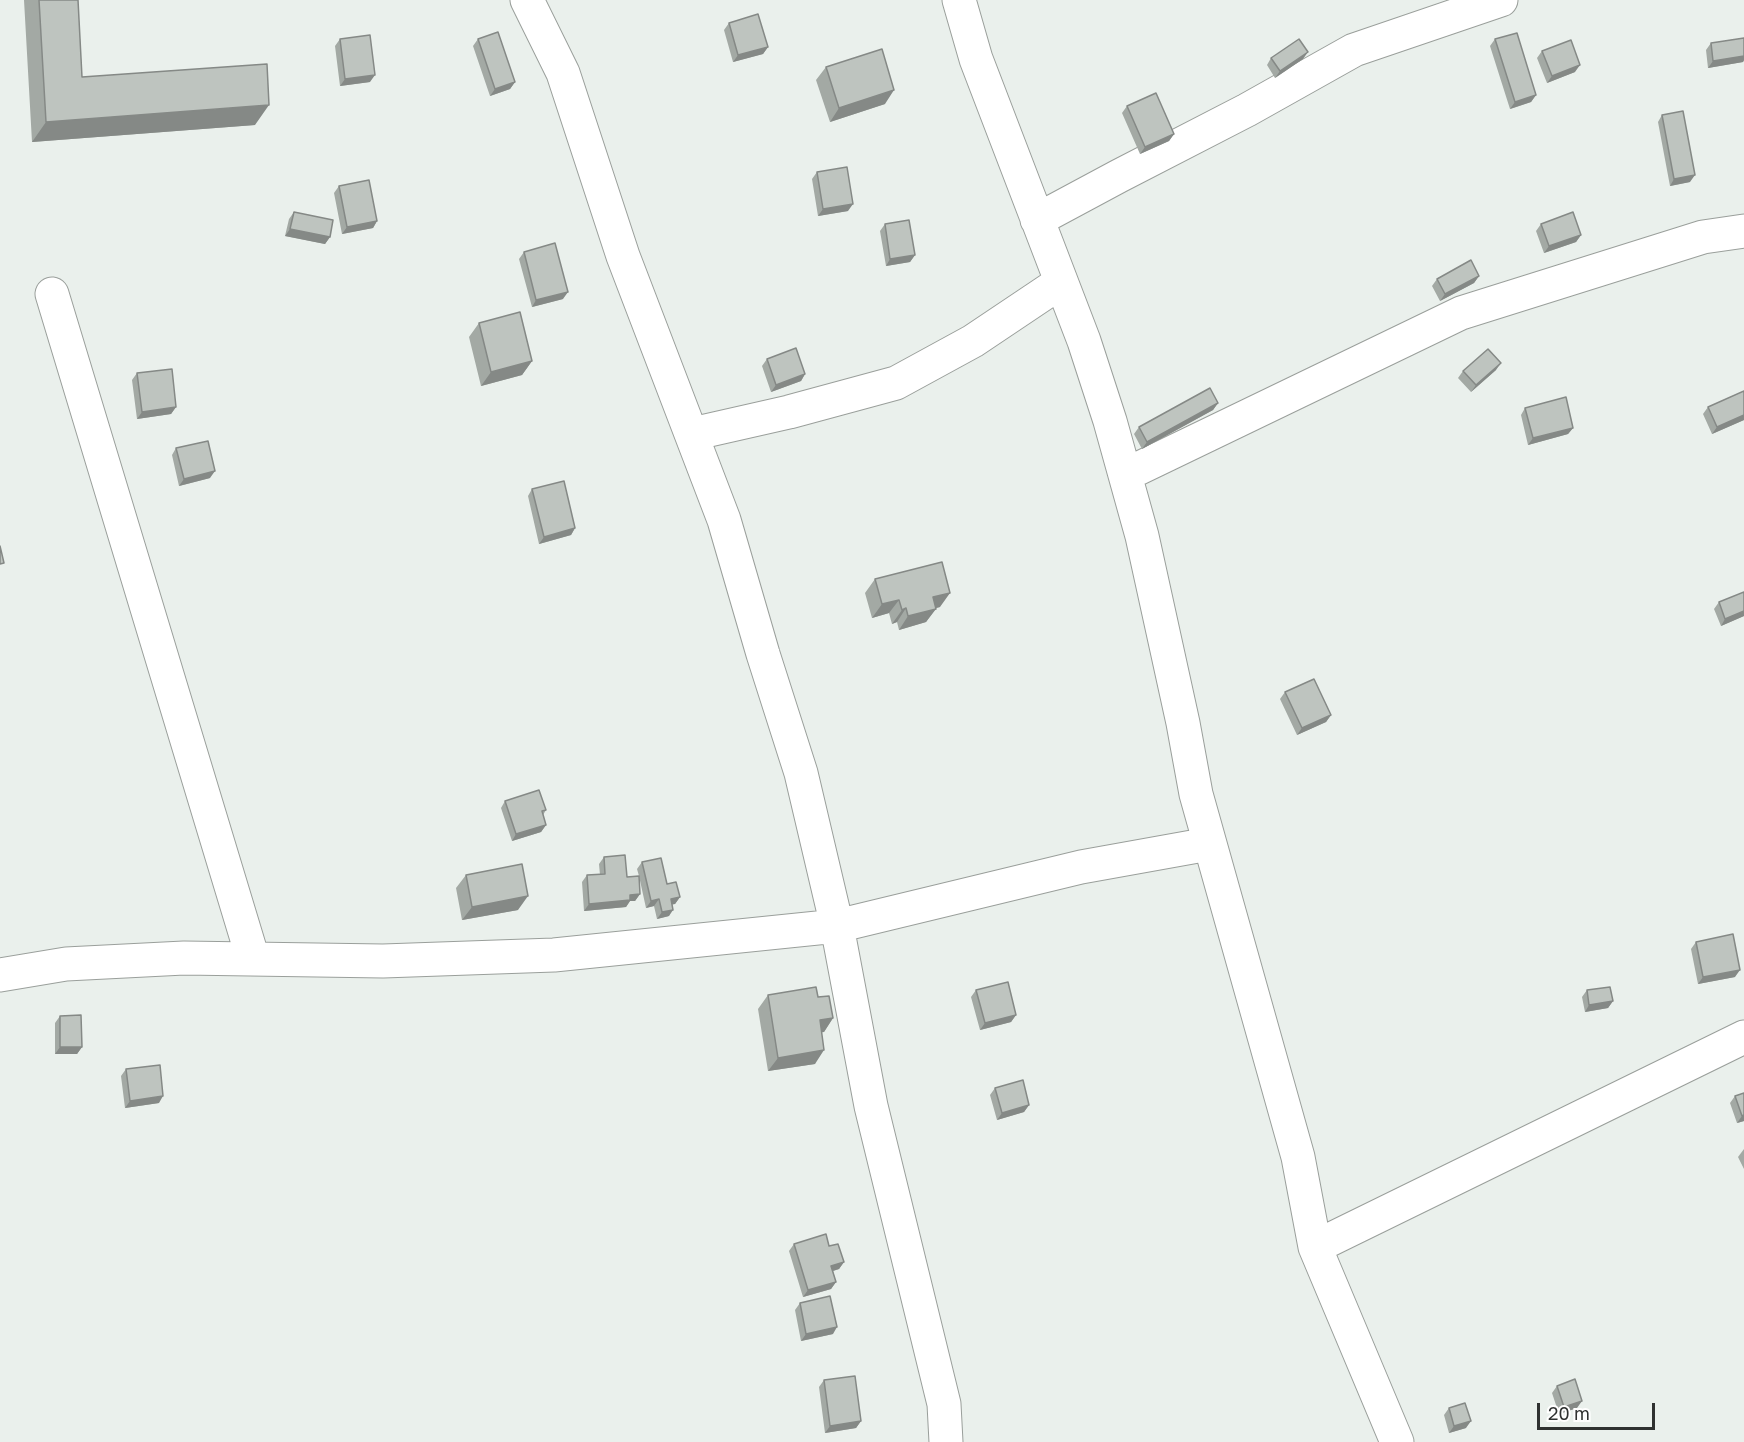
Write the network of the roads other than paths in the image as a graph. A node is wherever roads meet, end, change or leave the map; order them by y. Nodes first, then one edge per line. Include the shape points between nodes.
1 (526, 0) edge
2 (959, 0) edge
3 (1501, 0) edge
4 (1037, 220) junction
5 (1744, 231) edge
6 (1061, 282) junction
7 (52, 294) dead end
8 (692, 434) junction
9 (1125, 475) junction
10 (1209, 844) junction
11 (837, 926) junction
12 (253, 959) junction
13 (0, 975) edge
14 (1744, 1037) edge
15 (1315, 1247) junction
16 (946, 1442) edge
17 (1397, 1442) edge

1 - 8 street via 563,73 623,256
2 - 4 street via 976,59
3 - 4 street via 1354,50 1248,111
4 - 6 street
5 - 9 street via 1702,237 1461,313
6 - 8 street via 973,341 896,383
6 - 9 street via 1084,341
7 - 12 street
8 - 11 street via 724,520 801,773
9 - 10 street via 1142,536
10 - 11 street via 1081,867
10 - 15 street via 1298,1157
11 - 12 street via 554,955 382,961
11 - 16 street via 871,1106 944,1404
12 - 13 street via 66,964
14 - 15 street
15 - 17 street

